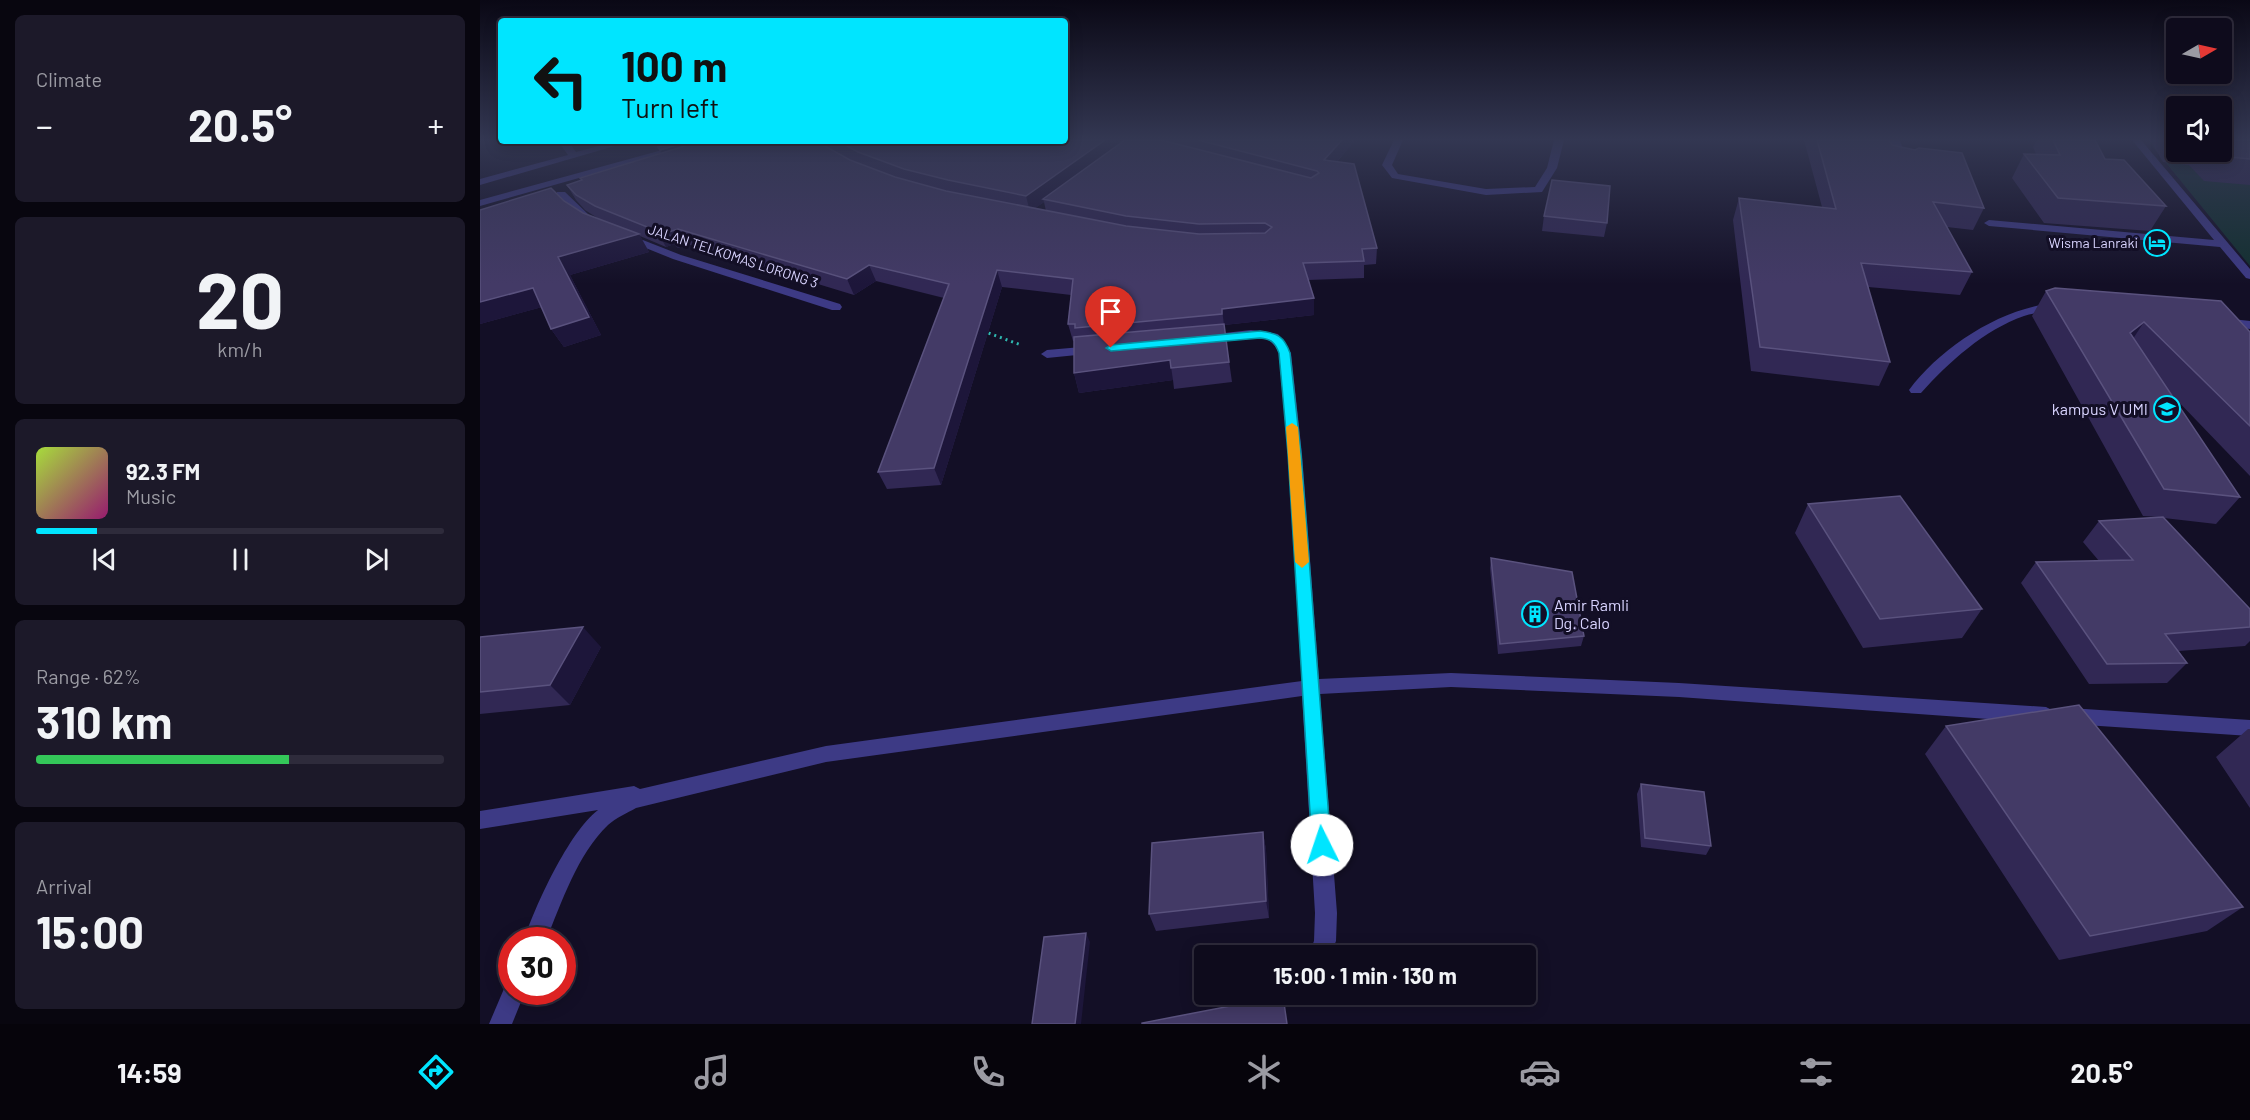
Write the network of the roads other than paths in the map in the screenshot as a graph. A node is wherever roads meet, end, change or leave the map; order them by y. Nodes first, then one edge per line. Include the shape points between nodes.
1 (535, 188) edge
2 (1462, 188) edge
3 (1539, 188) edge
4 (2176, 188) edge
5 (562, 194) dead end
6 (480, 203) edge
7 (1989, 223) dead end
8 (2223, 244) junction
9 (2250, 276) edge
10 (836, 307) dead end
11 (2065, 308) edge
12 (2215, 321) edge
13 (2250, 324) edge
14 (1195, 340) edge
15 (1104, 349) edge
16 (1047, 354) dead end
17 (1916, 390) dead end
18 (1311, 687) junction
19 (2250, 728) edge
20 (666, 790) junction
21 (480, 820) edge
22 (541, 927) edge
23 (1323, 945) edge
24 (508, 1005) edge
25 (500, 1024) edge

1 - 6 street
2 - 3 street via 1516,193
4 - 8 street
5 - 10 street, JALAN TELKOMAS LORONG 3 via 580,214 604,228 677,257
7 - 8 street
8 - 9 street
11 - 17 street via 2040,307 2012,316 1960,348
12 - 13 street
14 - 18 street via 1273,336 1284,353
15 - 16 street
18 - 19 street via 1451,680 1679,690
18 - 20 street via 826,754
18 - 23 street via 1326,913
20 - 21 street
20 - 22 street via 631,800 602,818 581,844
24 - 25 street

